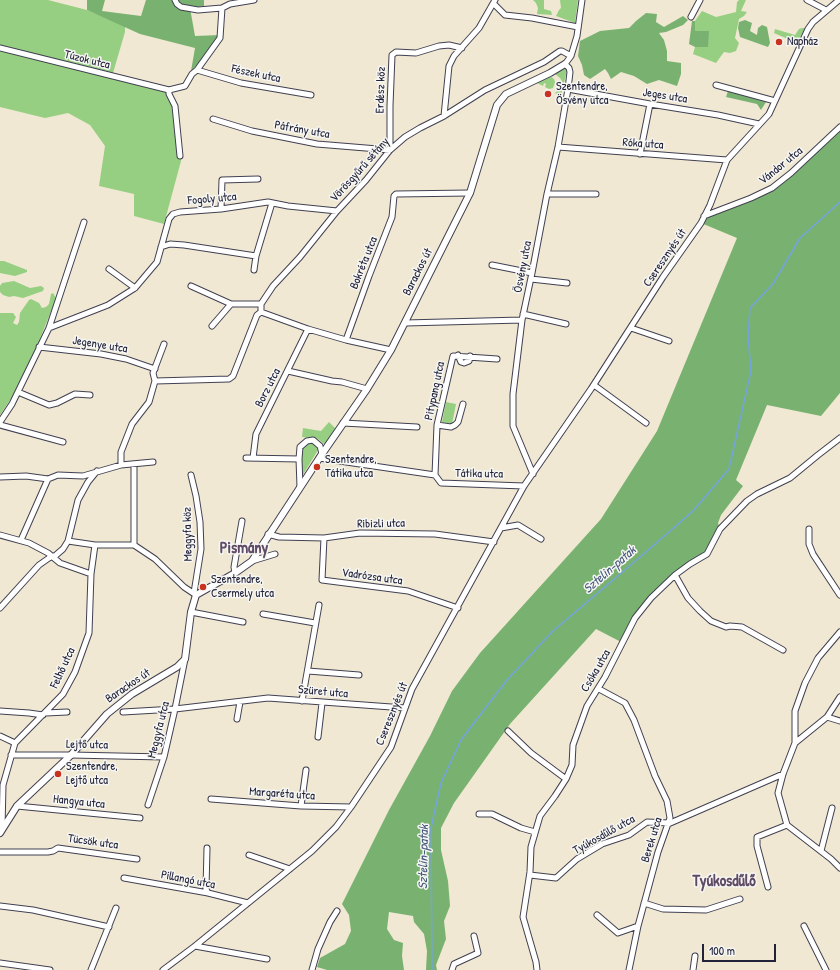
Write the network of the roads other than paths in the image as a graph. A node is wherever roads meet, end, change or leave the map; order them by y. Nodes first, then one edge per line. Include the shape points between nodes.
1 (254, 0) edge
2 (582, 0) edge
3 (700, 0) edge
4 (807, 0) edge
5 (839, 0) edge
6 (176, 2) edge
7 (495, 2) edge
8 (222, 8) junction
9 (826, 10) junction
10 (691, 18) dead end
11 (578, 27) junction
12 (0, 48) edge
13 (462, 48) junction
14 (571, 56) junction
15 (565, 64) junction
16 (197, 70) junction
17 (716, 85) dead end
18 (568, 89) junction
19 (169, 90) junction
20 (311, 95) dead end
21 (776, 101) junction
22 (650, 104) junction
23 (444, 116) junction
24 (213, 119) dead end
25 (759, 124) junction
26 (840, 127) edge
27 (558, 148) junction
28 (390, 150) junction
29 (640, 154) junction
30 (180, 156) dead end
31 (727, 160) junction
32 (258, 179) dead end
33 (470, 193) junction
34 (547, 194) junction
35 (596, 194) dead end
36 (272, 203) junction
37 (221, 209) junction
38 (337, 211) junction
39 (704, 216) junction
40 (84, 222) dead end
41 (161, 247) junction
42 (256, 256) junction
43 (492, 265) dead end
44 (109, 269) dead end
45 (254, 270) dead end
46 (532, 273) junction
47 (531, 279) junction
48 (567, 283) dead end
49 (191, 286) dead end
50 (135, 288) junction
51 (231, 304) junction
52 (261, 304) junction
53 (261, 312) junction
54 (523, 314) junction
55 (522, 320) junction
56 (405, 323) junction
57 (566, 324) dead end
58 (212, 326) dead end
59 (48, 328) junction
60 (631, 328) junction
61 (308, 329) junction
62 (346, 340) junction
63 (669, 341) dead end
64 (164, 344) dead end
65 (39, 347) junction
66 (391, 350) junction
67 (497, 359) dead end
68 (155, 369) junction
69 (288, 371) junction
70 (155, 381) junction
71 (594, 385) junction
72 (367, 389) junction
73 (18, 392) junction
74 (90, 395) dead end
75 (463, 404) dead end
76 (0, 423) edge
77 (343, 423) junction
78 (646, 423) dead end
79 (437, 425) junction
80 (417, 427) dead end
81 (840, 438) edge
82 (63, 442) dead end
83 (320, 456) junction
84 (246, 458) dead end
85 (253, 458) junction
86 (298, 459) junction
87 (153, 462) dead end
88 (134, 464) junction
89 (121, 465) junction
90 (97, 471) junction
91 (533, 474) junction
92 (191, 475) dead end
93 (435, 475) junction
94 (0, 477) edge
95 (48, 479) junction
96 (524, 486) junction
97 (300, 487) junction
98 (242, 521) dead end
99 (502, 528) junction
100 (809, 529) dead end
101 (268, 534) junction
102 (0, 535) edge
103 (324, 538) junction
104 (541, 539) dead end
105 (21, 540) junction
106 (68, 540) junction
107 (494, 542) junction
108 (95, 545) junction
109 (134, 545) junction
110 (275, 554) dead end
111 (53, 557) junction
112 (252, 561) junction
113 (235, 573) junction
114 (91, 574) junction
115 (675, 575) junction
116 (195, 594) junction
117 (840, 595) edge
118 (319, 605) dead end
119 (0, 608) edge
120 (458, 608) junction
121 (191, 612) junction
122 (263, 614) dead end
123 (242, 622) dead end
124 (315, 623) junction
125 (840, 632) edge
126 (783, 650) dead end
127 (185, 659) junction
128 (308, 671) junction
129 (360, 675) dead end
130 (599, 689) junction
131 (840, 697) edge
132 (302, 701) junction
133 (240, 702) junction
134 (322, 703) junction
135 (404, 708) junction
136 (175, 709) junction
137 (0, 711) edge
138 (67, 712) dead end
139 (122, 712) dead end
140 (44, 714) junction
141 (827, 717) junction
142 (237, 719) dead end
143 (840, 720) edge
144 (508, 731) dead end
145 (0, 736) edge
146 (318, 737) dead end
147 (15, 743) junction
148 (795, 743) junction
149 (11, 755) junction
150 (71, 755) junction
151 (164, 757) junction
152 (306, 770) dead end
153 (783, 774) junction
154 (566, 779) junction
155 (1, 784) edge
156 (211, 799) dead end
157 (148, 805) dead end
158 (17, 806) junction
159 (301, 806) junction
160 (351, 807) junction
161 (832, 808) dead end
162 (479, 814) dead end
163 (140, 818) dead end
164 (669, 823) junction
165 (787, 825) junction
166 (1, 831) edge
167 (535, 832) junction
168 (207, 848) dead end
169 (821, 851) junction
170 (0, 852) edge
171 (249, 855) dead end
172 (137, 859) dead end
173 (840, 868) edge
174 (290, 869) junction
175 (530, 875) junction
176 (124, 878) dead end
177 (768, 887) dead end
178 (208, 893) junction
179 (740, 899) dead end
180 (248, 903) junction
181 (644, 903) junction
182 (0, 906) edge
183 (116, 908) dead end
184 (337, 911) dead end
185 (597, 915) dead end
186 (638, 926) junction
187 (804, 926) dead end
188 (109, 927) junction
189 (474, 936) dead end
190 (195, 946) junction
191 (695, 956) dead end
192 (267, 959) dead end
193 (0, 963) edge
194 (50, 970) edge
195 (91, 970) edge
196 (163, 970) edge
197 (312, 970) edge
198 (452, 970) edge
199 (537, 970) edge
200 (629, 970) edge
201 (693, 970) edge
202 (826, 970) edge

1 - 8 street
2 - 11 street, Barackos út
3 - 10 street
4 - 9 street
5 - 9 street, Cseresznyés út
6 - 8 street via 181,7 198,10
7 - 11 street via 505,15
7 - 13 street via 479,28
8 - 16 street via 220,38
9 - 21 street, Cseresznyés út via 813,22 803,38
11 - 14 street, Barackos út
12 - 19 street, Túzok utca
13 - 23 street via 449,66
13 - 28 street, Erdész köz via 439,46 416,53 396,52 392,55
14 - 15 street, Barackos út
14 - 23 street, Vörösgyűrű sétány via 560,51 544,62 485,90
15 - 18 street, Ösvény utca via 570,72
15 - 33 street, Barackos út via 500,100 494,112
16 - 19 street via 185,86
16 - 20 street, Fészek utca via 241,83
17 - 21 street
18 - 22 street, Jeges utca
18 - 27 street, Ösvény utca
19 - 30 street via 176,106
21 - 25 street, Cseresznyés út via 769,114
22 - 25 street, Jeges utca via 718,114
22 - 29 street
23 - 28 street, Vörösgyűrű sétány via 410,134
24 - 28 street, Páfrány utca via 252,131 317,144
25 - 31 street, Cseresznyés út
26 - 39 street, Vándor utca via 772,188
27 - 29 street, Róka utca
27 - 34 street, Ösvény utca
28 - 38 street, Vörösgyűrű sétány
29 - 31 street, Róka utca
31 - 39 street, Cseresznyés út
32 - 37 street via 222,180
33 - 56 street, Barackos út
33 - 62 street, Bokréta utca via 394,196 391,222
34 - 35 street
34 - 46 street, Ösvény utca
36 - 37 street, Fogoly utca
36 - 38 street, Fogoly utca
36 - 42 street
37 - 41 street, Fogoly utca via 173,214 169,219
38 - 52 street, Vörösgyűrű sétány via 273,286
39 - 60 street, Cseresznyés út
40 - 59 street
41 - 42 street via 170,244 184,245
41 - 50 street, Fogoly utca via 157,262
42 - 45 street
43 - 46 street
44 - 50 street
46 - 47 street, Ösvény utca
47 - 48 street
47 - 54 street, Ösvény utca
49 - 51 street
50 - 59 street, Fogoly utca via 108,305
51 - 52 street
51 - 58 street
52 - 53 street
53 - 61 street
53 - 70 street via 257,315 233,376 229,379
54 - 55 street, Ösvény utca
54 - 57 street
55 - 56 street
55 - 91 street, Ösvény utca via 513,394 513,426
56 - 66 street, Barackos út
59 - 65 street
60 - 63 street
60 - 71 street, Cseresznyés út
61 - 62 street
61 - 69 street, Borz utca
62 - 66 street
64 - 68 street
65 - 68 street, Jegenye utca via 101,354
65 - 73 street
66 - 72 street, Barackos út
67 - 79 street, Pitypang utca via 458,355 452,357
68 - 70 street
69 - 72 street
69 - 85 street, Borz utca via 256,434
70 - 89 street via 150,402 136,418 125,440 121,452
71 - 78 street
71 - 91 street, Cseresznyés út
72 - 77 street, Barackos út
73 - 74 street via 49,405 75,394
73 - 76 street
75 - 79 street via 455,425
76 - 82 street
77 - 80 street
77 - 83 street, Barackos út
79 - 93 street, Pitypang utca
81 - 115 street, Csóka utca via 790,478 747,501 720,529 706,554
83 - 86 street via 320,446 310,440 300,447
83 - 93 street, Tátika utca
83 - 97 street, Barackos út
84 - 85 street
85 - 86 street
86 - 97 street
87 - 88 street
88 - 89 street
88 - 109 street
89 - 90 street
90 - 95 street via 83,476 58,475
90 - 106 street via 78,500
91 - 96 street, Cseresznyés út
92 - 116 street, Meggyfa köz via 200,522
93 - 96 street, Tátika utca via 441,483
94 - 95 street via 26,476
95 - 105 street
96 - 99 street, Cseresznyés út
97 - 101 street, Barackos út
98 - 113 street
99 - 104 street via 518,525
99 - 107 street, Cseresznyés út
100 - 117 street via 809,544 813,554
101 - 103 street, Ribizli utca via 279,537
101 - 112 street, Barackos út
102 - 105 street
103 - 107 street, Ribizli utca via 395,533 435,534
103 - 120 street, Vadrózsa utca via 322,580 408,591
105 - 111 street
106 - 108 street
106 - 111 street via 63,549
107 - 120 street, Cseresznyés út
108 - 109 street
108 - 114 street, Felhő utca
109 - 116 street via 155,559
110 - 112 street, Barackos út
111 - 114 street via 60,563
111 - 119 street via 39,565
112 - 113 street, Barackos út
113 - 116 street, Barackos út
114 - 140 street, Felhő utca via 89,633 70,684
115 - 126 street via 688,598 711,621 726,627 742,627
115 - 130 street, Csóka utca via 635,618
116 - 121 street
118 - 124 street
120 - 135 street, Cseresznyés út
121 - 123 street
121 - 127 street
122 - 124 street
124 - 128 street
125 - 148 street via 818,658 805,683 796,711
127 - 136 street, Meggyfa utca
127 - 150 street, Barackos út via 177,667 115,707
128 - 129 street
128 - 132 street
130 - 154 street, Csóka utca via 587,706 581,721 573,745 572,765
130 - 164 street, Berek utca via 625,703 634,720 667,801
131 - 141 street
132 - 133 street, Szüret utca via 268,698
132 - 134 street, Szüret utca
133 - 136 street, Szüret utca
133 - 142 street
134 - 135 street, Szüret utca
134 - 146 street
135 - 160 street, Cseresznyés út via 391,748
136 - 139 street, Szüret utca
136 - 151 street, Meggyfa utca
137 - 140 street
138 - 140 street
140 - 147 street, Felhő utca
141 - 143 street
141 - 148 street
144 - 154 street via 531,753
145 - 147 street
147 - 149 street, Felhő utca
148 - 153 street
149 - 150 street, Lejtő utca
149 - 155 street, Felhő utca
150 - 151 street, Lejtő utca
150 - 158 street, Barackos út
151 - 157 street, Meggyfa utca
152 - 159 street
153 - 164 street, Tyúkosdűlő utca
153 - 165 street via 778,793
154 - 167 street, Csóka utca via 540,816
155 - 166 street, Felhő utca
156 - 159 street, Margaréta utca
158 - 163 street, Hangya utca
158 - 166 street, Barackos út
159 - 160 street, Margaréta utca
160 - 174 street, Cseresznyés út via 336,827
161 - 169 street
162 - 167 street via 492,814
164 - 175 street, Tyúkosdűlő utca via 647,822 629,835 602,844 577,859 556,878
164 - 181 street, Berek utca
165 - 169 street
165 - 177 street via 757,837
167 - 175 street, Csóka utca via 531,847
168 - 178 street
169 - 173 street
170 - 172 street, Tücsök utca via 48,852 58,848
171 - 174 street
174 - 180 street, Cseresznyés út
175 - 199 street, Csóka utca via 523,917
176 - 178 street, Pillangó utca
178 - 180 street, Pillangó utca
179 - 181 street via 706,910 663,909
180 - 190 street, Cseresznyés út
181 - 186 street, Berek utca
182 - 188 street via 33,910
183 - 188 street
184 - 197 street via 318,949
185 - 186 street via 618,933
186 - 200 street, Berek utca
187 - 202 street
188 - 195 street
189 - 198 street via 478,953 454,964
190 - 192 street
190 - 196 street, Cseresznyés út
191 - 201 street
193 - 194 street

